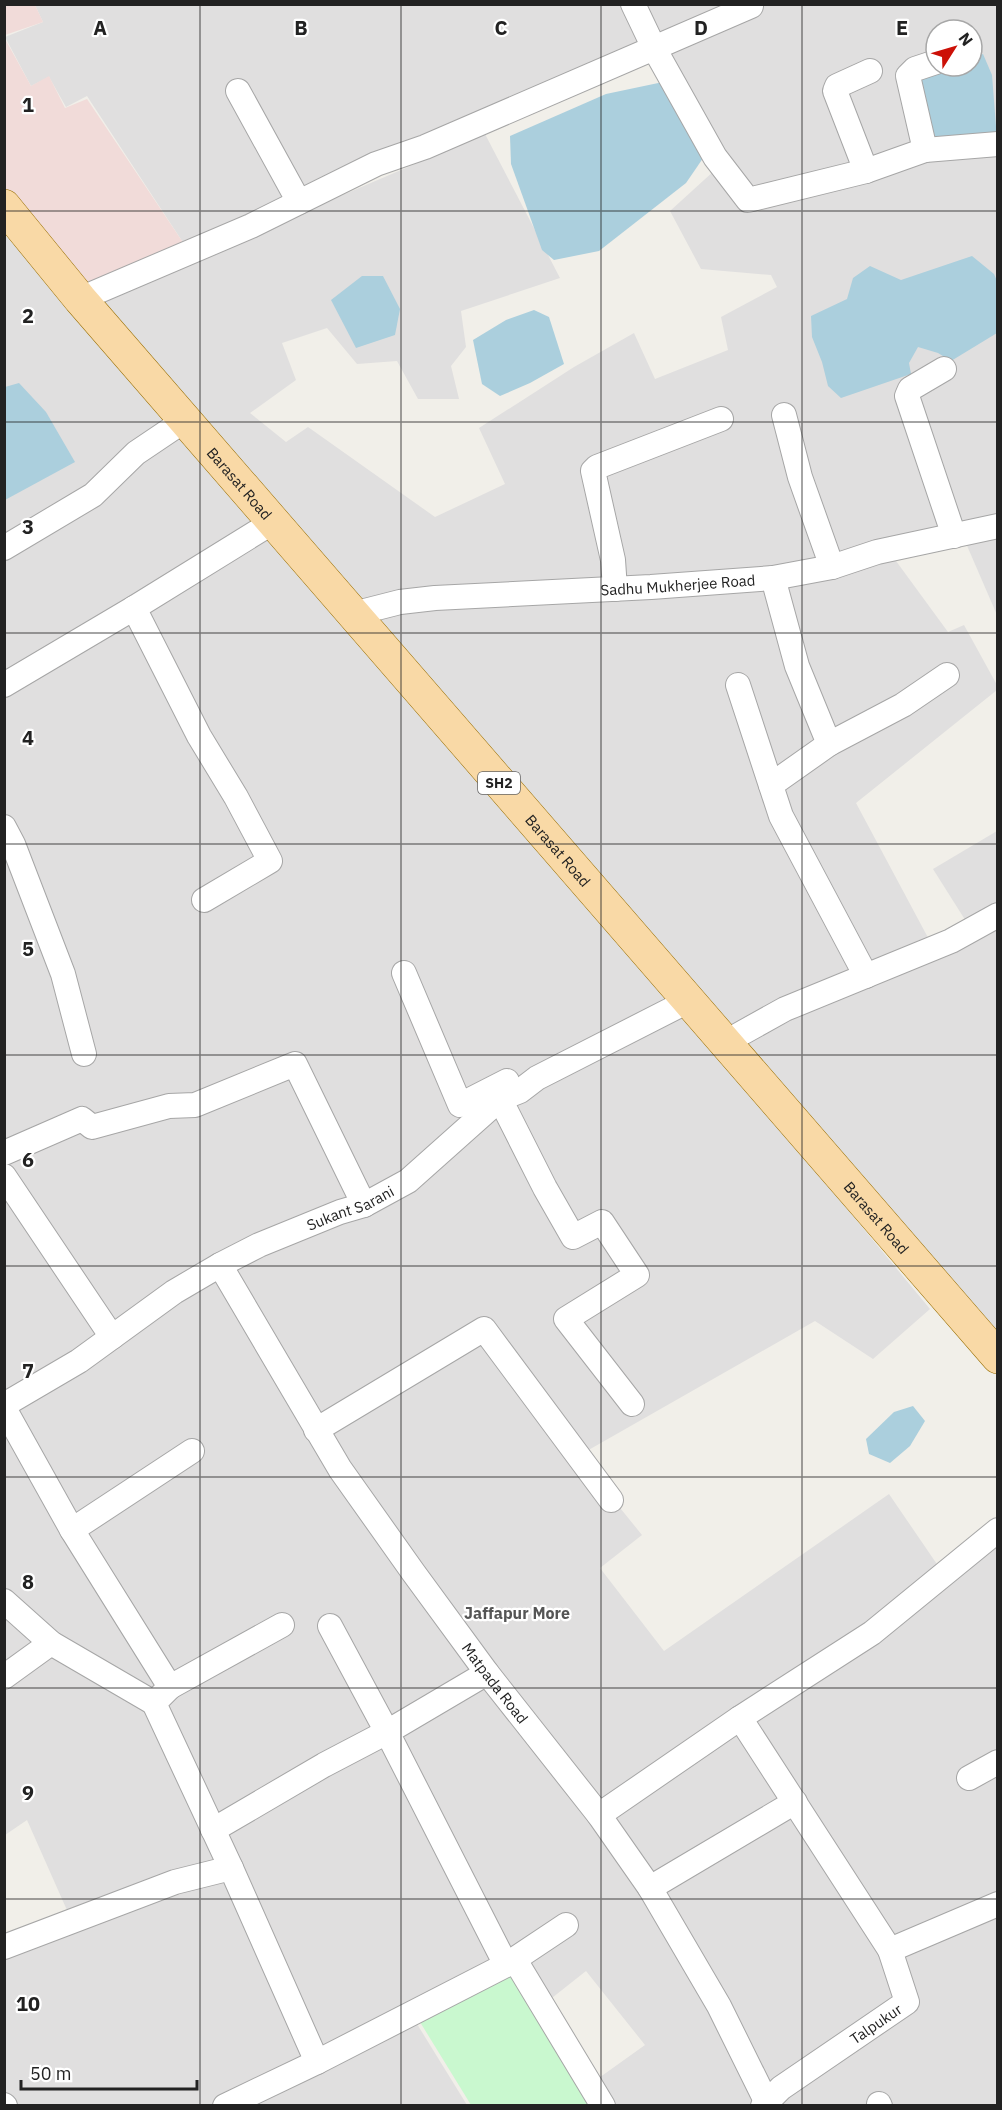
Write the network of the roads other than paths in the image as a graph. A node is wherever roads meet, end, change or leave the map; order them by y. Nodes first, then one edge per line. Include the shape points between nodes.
1 (633, 4) edge
2 (751, 6) edge
3 (654, 48) junction
4 (924, 66) edge
5 (870, 71) dead end
6 (238, 91) dead end
7 (998, 144) edge
8 (925, 150) junction
9 (866, 171) junction
10 (299, 202) junction
11 (4, 207) edge
12 (80, 299) junction
13 (944, 369) dead end
14 (784, 415) dead end
15 (721, 419) dead end
16 (184, 420) junction
17 (273, 522) junction
18 (998, 526) edge
19 (954, 536) junction
20 (4, 548) edge
21 (832, 567) junction
22 (773, 578) junction
23 (615, 589) junction
24 (134, 608) junction
25 (353, 614) junction
26 (947, 675) dead end
27 (4, 685) edge
28 (738, 685) dead end
29 (829, 744) junction
30 (771, 785) junction
31 (4, 827) edge
32 (204, 900) dead end
33 (998, 915) edge
34 (404, 973) dead end
35 (866, 976) junction
36 (688, 1001) junction
37 (723, 1043) junction
38 (84, 1054) dead end
39 (510, 1095) junction
40 (4, 1153) edge
41 (4, 1176) edge
42 (364, 1205) junction
43 (220, 1265) junction
44 (112, 1337) junction
45 (998, 1356) edge
46 (632, 1404) dead end
47 (4, 1407) edge
48 (316, 1430) junction
49 (192, 1451) dead end
50 (611, 1500) dead end
51 (72, 1530) junction
52 (998, 1530) edge
53 (4, 1601) edge
54 (282, 1624) dead end
55 (330, 1626) dead end
56 (51, 1643) junction
57 (487, 1673) junction
58 (4, 1677) edge
59 (162, 1695) junction
60 (740, 1718) junction
61 (387, 1732) junction
62 (998, 1762) edge
63 (969, 1778) dead end
64 (795, 1802) junction
65 (599, 1815) junction
66 (213, 1830) junction
67 (231, 1868) junction
68 (651, 1888) junction
69 (998, 1904) edge
70 (566, 1925) dead end
71 (4, 1947) edge
72 (890, 1950) junction
73 (510, 1963) junction
74 (317, 2062) junction
75 (765, 2104) edge
76 (225, 2106) edge
77 (603, 2106) edge

1 - 3 street
2 - 3 street
3 - 9 street via 715,157 748,200
3 - 10 street via 425,147 376,164
4 - 8 street via 908,76
5 - 9 street via 837,86 835,91
6 - 10 street
7 - 8 street
8 - 9 street
10 - 12 street
11 - 12 main road, Barasat Road / SH2
12 - 16 main road, Barasat Road / SH2
13 - 19 street via 910,389 907,396
14 - 21 street via 800,477
15 - 23 street via 593,471 613,560
16 - 17 main road, Barasat Road / SH2
16 - 20 street via 136,453 93,495
17 - 24 street
17 - 25 main road, Barasat Road / SH2
18 - 19 street, Sadhu Mukherjee Road
19 - 21 street, Sadhu Mukherjee Road via 877,552
21 - 22 street, Sadhu Mukherjee Road
22 - 23 street, Sadhu Mukherjee Road
22 - 29 street via 797,666
23 - 25 street, Sadhu Mukherjee Road via 412,600
24 - 27 street
24 - 32 street via 199,736 270,861
25 - 36 main road, Barasat Road / SH2
26 - 29 street via 903,705
28 - 30 street
29 - 30 street
30 - 35 street via 781,816
31 - 38 street via 63,974
33 - 35 street via 951,941
34 - 39 street via 460,1105 512,1078
35 - 37 street via 785,1009
36 - 37 main road, Barasat Road / SH2
36 - 39 street, Sukant Sarani
37 - 45 main road, Barasat Road / SH2
39 - 42 street, Sukant Sarani via 408,1181
39 - 46 street via 545,1188 573,1237 602,1222 637,1275 566,1319
40 - 42 street via 82,1119 92,1127 168,1106 195,1105 295,1064
41 - 44 street
42 - 43 street, Sukant Sarani via 259,1245
43 - 44 street, Sukant Sarani via 174,1292
43 - 48 street, Matpada Road
44 - 47 street, Sukant Sarani
47 - 51 street
48 - 50 street via 484,1329
48 - 57 street, Matpada Road via 340,1470
49 - 51 street
51 - 59 street
52 - 60 street via 873,1633
53 - 56 street
54 - 59 street
55 - 61 street
56 - 58 street
56 - 59 street
57 - 61 street
57 - 65 street, Matpada Road
59 - 66 street
60 - 64 street
60 - 65 street
61 - 66 street
61 - 73 street
62 - 63 street
64 - 68 street
64 - 72 street
65 - 68 street, Matpada Road
66 - 67 street
67 - 71 street via 175,1882
67 - 74 street
68 - 75 street, Matpada Road via 718,2006
69 - 72 street
70 - 73 street
72 - 75 street, Talpukur via 908,2002 781,2088
73 - 74 street
73 - 77 street
74 - 76 street

